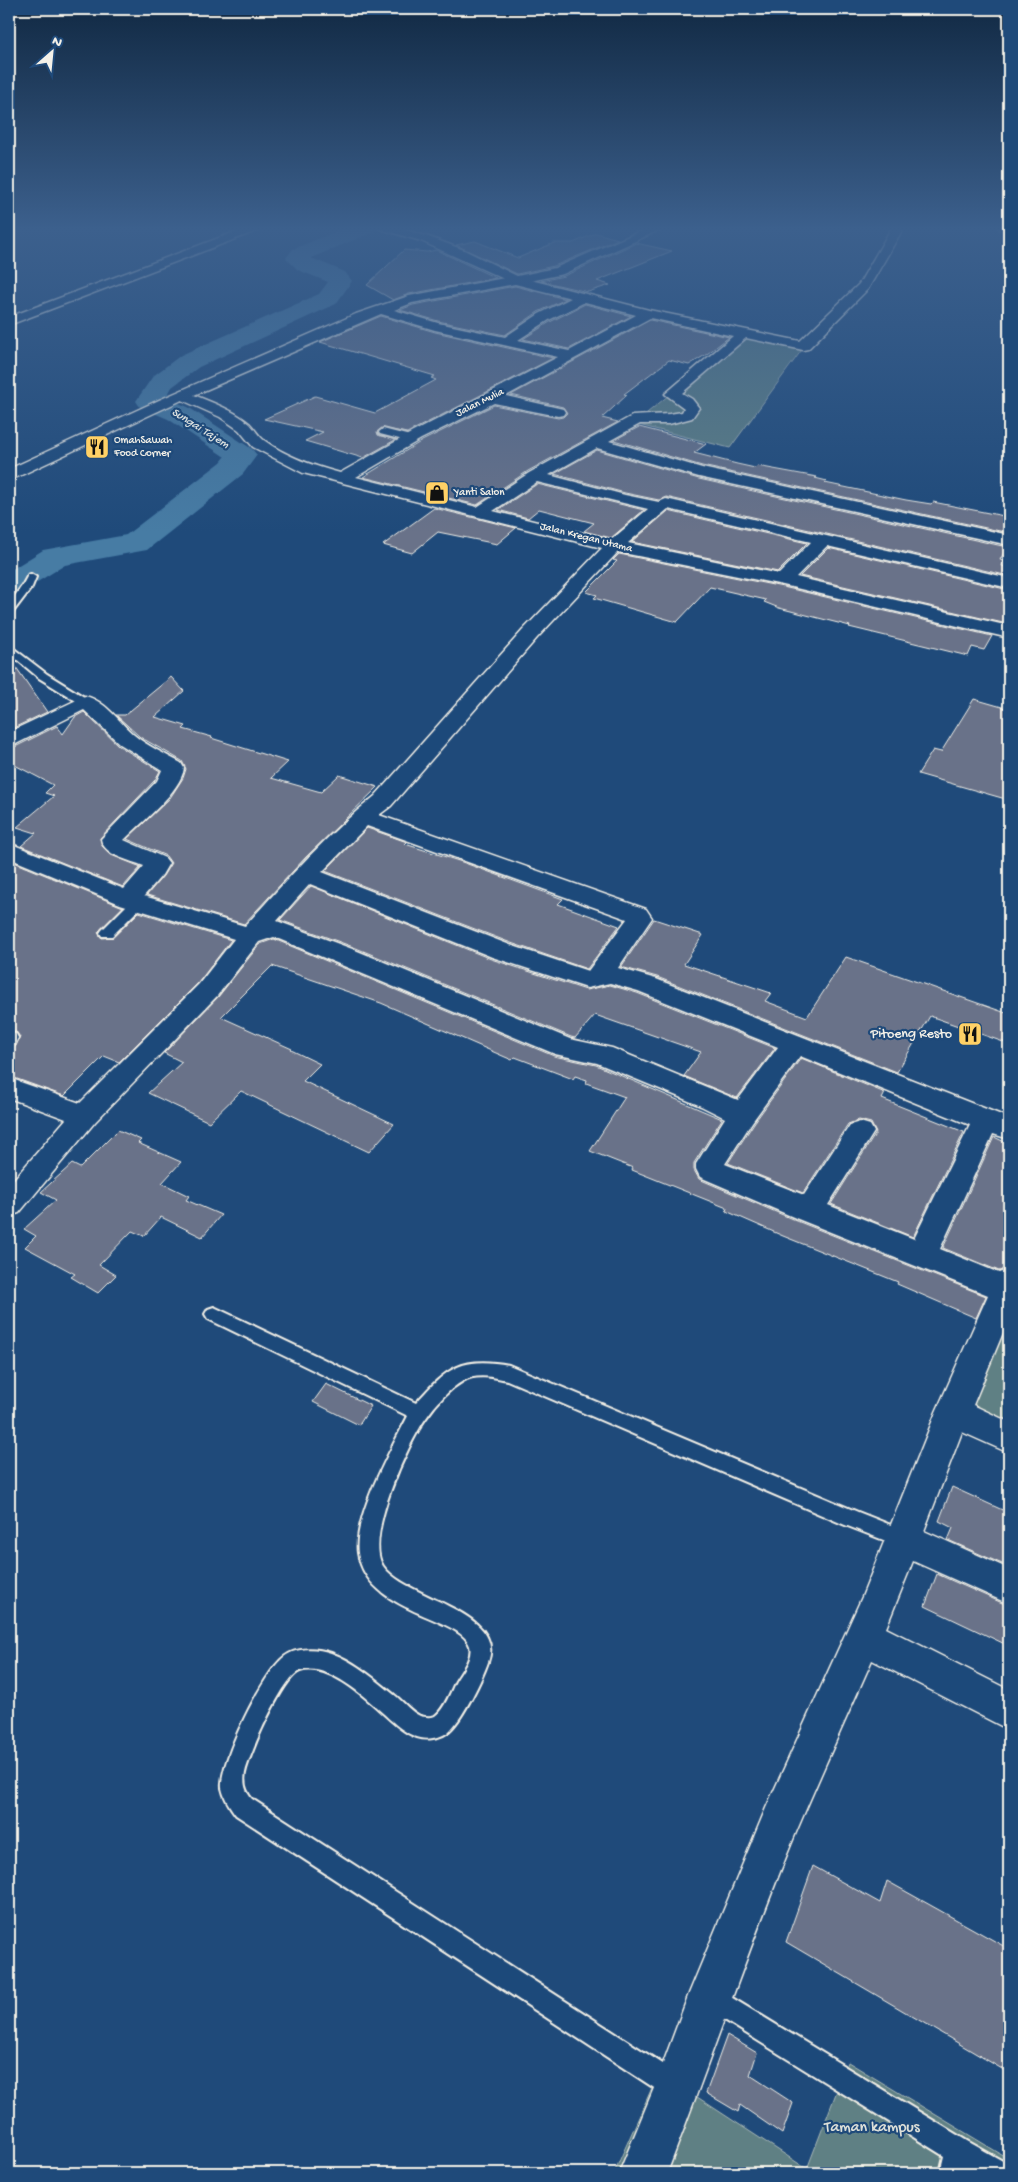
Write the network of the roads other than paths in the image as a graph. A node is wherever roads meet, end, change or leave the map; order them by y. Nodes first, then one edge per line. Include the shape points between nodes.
1 (333, 329) edge
2 (448, 329) edge
3 (526, 329) edge
4 (620, 329) edge
5 (714, 329) edge
6 (821, 329) edge
7 (742, 335) junction
8 (506, 342) junction
9 (570, 355) junction
10 (182, 395) junction
11 (492, 398) junction
12 (558, 412) dead end
13 (383, 432) dead end
14 (411, 439) junction
15 (595, 442) junction
16 (9, 475) edge
17 (535, 476) junction
18 (341, 479) junction
19 (690, 482) junction
20 (480, 512) junction
21 (1009, 540) edge
22 (822, 541) junction
23 (614, 546) junction
24 (30, 577) dead end
25 (783, 580) junction
26 (1009, 583) edge
27 (9, 610) edge
28 (1008, 629) edge
29 (9, 648) edge
30 (85, 702) junction
31 (9, 740) edge
32 (363, 817) junction
33 (9, 850) edge
34 (306, 874) junction
35 (133, 900) junction
36 (107, 933) dead end
37 (250, 936) junction
38 (598, 978) junction
39 (795, 1043) junction
40 (9, 1088) edge
41 (85, 1115) junction
42 (742, 1115) junction
43 (998, 1125) edge
44 (860, 1132) dead end
45 (9, 1205) edge
46 (809, 1210) junction
47 (922, 1254) junction
48 (1008, 1286) edge
49 (214, 1314) dead end
50 (953, 1412) junction
51 (419, 1413) junction
52 (1009, 1438) edge
53 (904, 1539) junction
54 (1009, 1588) edge
55 (864, 1636) junction
56 (1009, 1711) edge
57 (710, 1996) junction
58 (677, 2088) junction
59 (956, 2162) edge
60 (643, 2173) edge
61 (999, 2173) edge

1 - 10 street
2 - 8 street
3 - 8 street
4 - 9 street, Jalan Mulia
5 - 7 street
6 - 7 street via 805,345
7 - 15 street via 672,394 692,408 687,415 669,419 637,419
8 - 9 street
9 - 11 street, Jalan Mulia
10 - 16 street
10 - 18 street, Jalan Kregan Utama via 225,414 244,427 258,444 275,454 309,470
11 - 12 street
11 - 14 street, Jalan Mulia
13 - 14 lane
14 - 18 street, Jalan Mulia
15 - 17 street
15 - 19 street
17 - 20 street
17 - 23 street via 661,507
18 - 20 street, Jalan Kregan Utama
19 - 21 street
19 - 22 street via 666,504
20 - 23 street, Jalan Kregan Utama
22 - 25 street
22 - 26 street
23 - 25 street, Jalan Kregan Utama
23 - 32 street via 530,634 410,772
24 - 27 lane via 27,587
25 - 28 street, Jalan Kregan Utama
29 - 30 lane via 43,676
30 - 31 street
30 - 35 street via 127,740 173,768 165,786 112,839 118,848 157,864
32 - 34 street
32 - 38 street via 637,914 640,918
33 - 35 street
34 - 37 street
34 - 38 street via 501,951 587,980
35 - 36 lane
35 - 37 street
37 - 41 street via 208,990
37 - 42 street via 276,929 564,1047 603,1055
38 - 39 street via 610,974 647,985
39 - 42 street
39 - 43 street
40 - 41 street
41 - 45 street
42 - 46 street via 710,1169
43 - 47 street
44 - 46 street
46 - 47 street
47 - 48 street
48 - 50 street
49 - 51 lane
50 - 52 street
50 - 53 street
51 - 53 lane via 449,1378 458,1373 475,1369 499,1371
51 - 58 lane via 383,1488 372,1522 368,1553 384,1583 456,1621 476,1636 480,1648 478,1662 448,1715 435,1728 417,1726 352,1676 327,1662 304,1660 293,1663 278,1678 242,1750 233,1787 236,1797 244,1807
53 - 54 street
53 - 55 street
55 - 56 street
55 - 57 street via 780,1822
57 - 58 street
57 - 59 lane
58 - 60 street
59 - 61 lane

